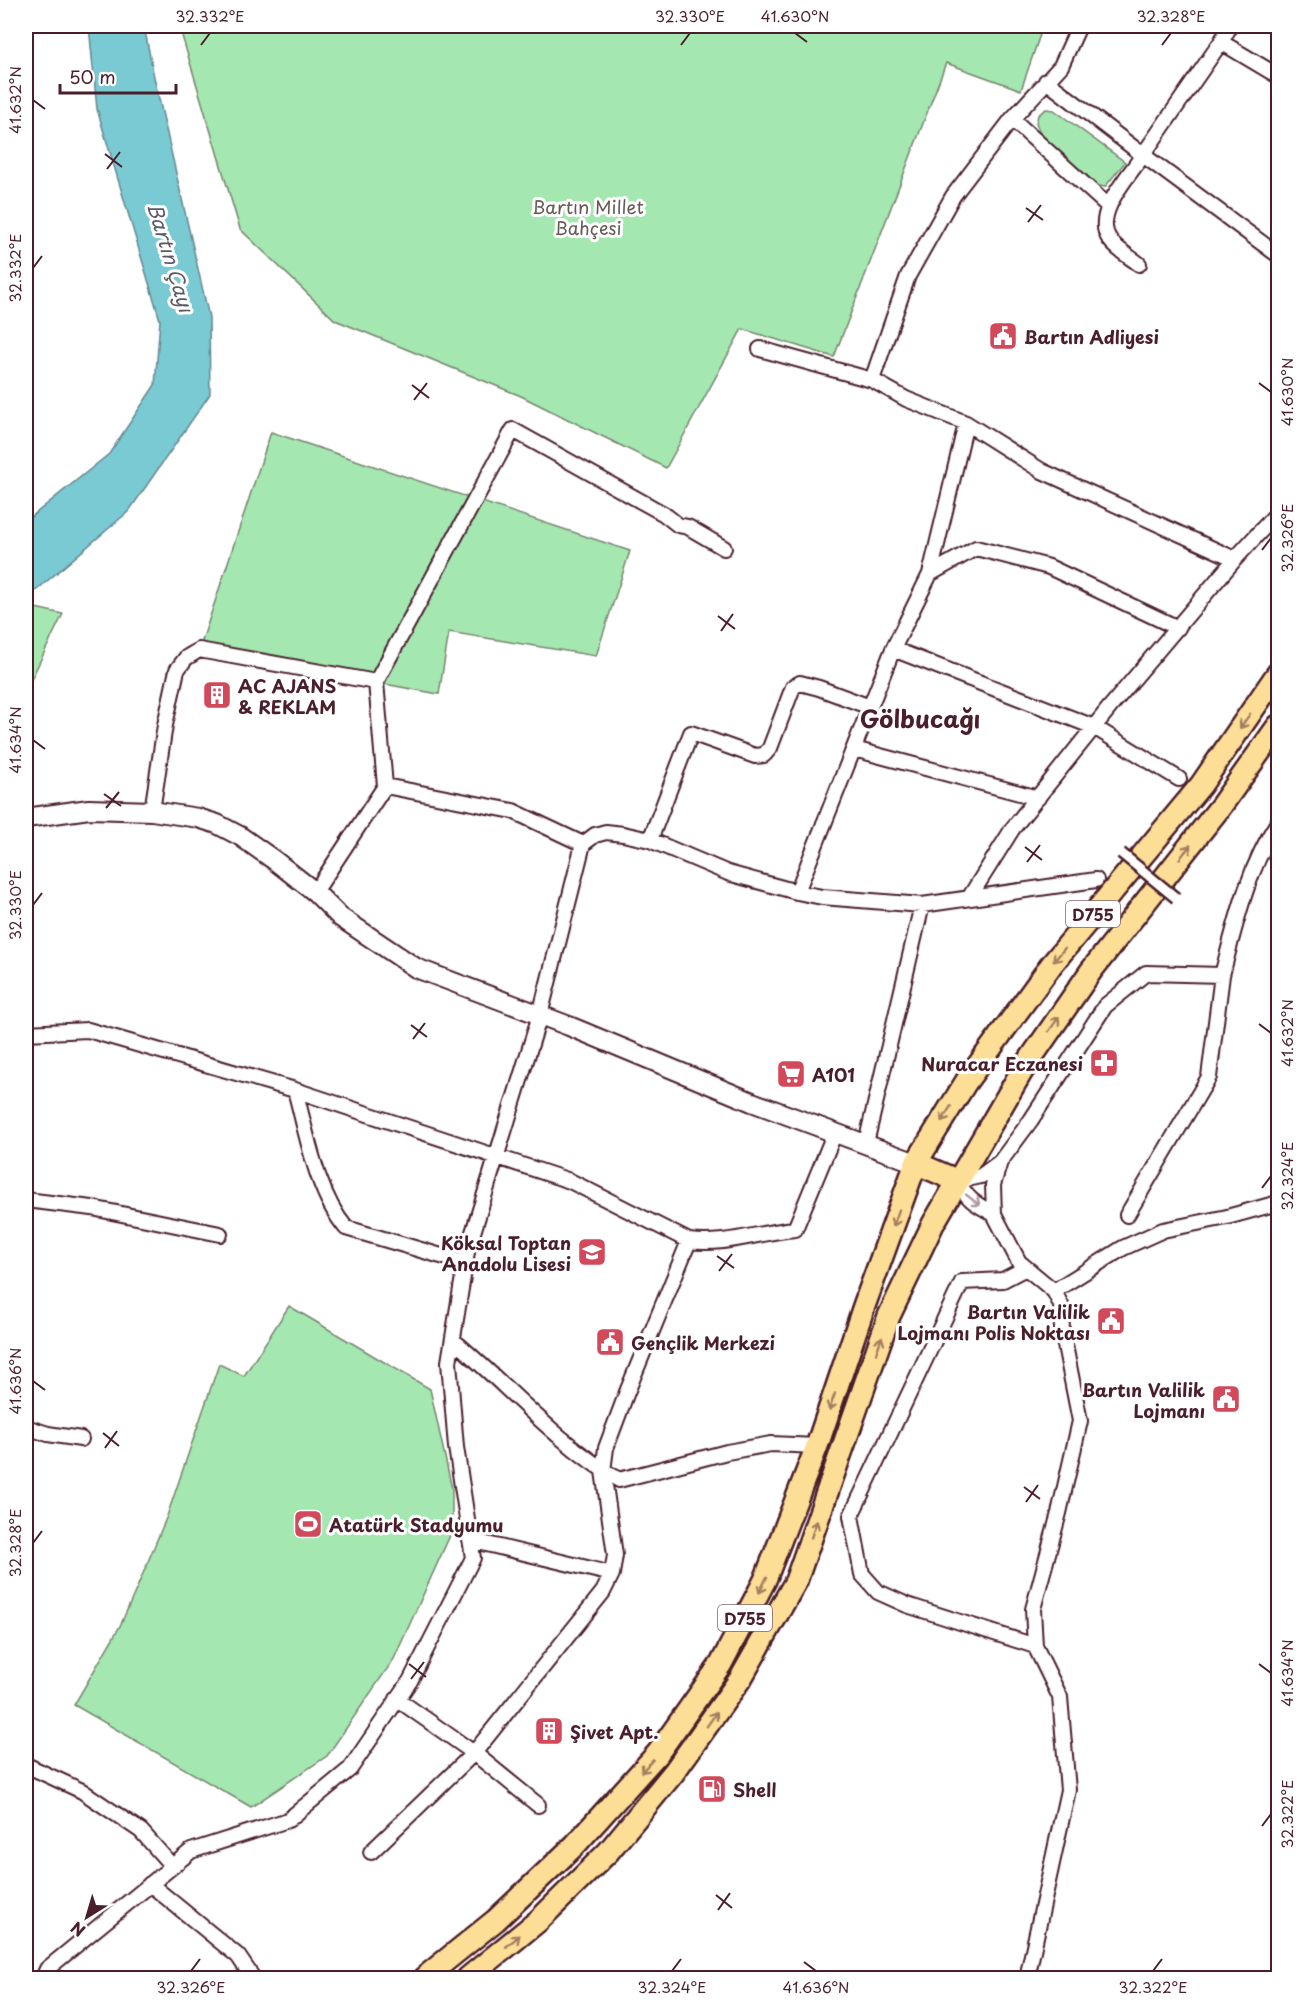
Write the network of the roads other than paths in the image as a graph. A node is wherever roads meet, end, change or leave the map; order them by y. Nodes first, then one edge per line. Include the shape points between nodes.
1 (1079, 26) edge
2 (1230, 26) edge
3 (1221, 42) junction
4 (1278, 76) edge
5 (1046, 81) junction
6 (1012, 119) junction
7 (1143, 155) junction
8 (1108, 206) junction
9 (1278, 255) edge
10 (1139, 264) dead end
11 (760, 349) dead end
12 (872, 380) junction
13 (966, 423) junction
14 (1278, 512) edge
15 (724, 548) dead end
16 (1235, 559) junction
17 (930, 574) junction
18 (1178, 628) junction
19 (893, 649) junction
20 (1278, 673) edge
21 (376, 682) junction
22 (870, 707) junction
23 (1278, 726) edge
24 (1094, 727) junction
25 (854, 749) junction
26 (1179, 779) dead end
27 (386, 786) junction
28 (1038, 798) junction
29 (152, 811) junction
30 (26, 818) edge
31 (1278, 822) edge
32 (650, 840) junction
33 (583, 844) junction
34 (1121, 853) dead end
35 (1096, 880) dead end
36 (315, 891) junction
37 (797, 892) junction
38 (969, 898) junction
39 (1176, 898) dead end
40 (922, 905) junction
41 (1222, 975) junction
42 (540, 1015) junction
43 (26, 1033) edge
44 (295, 1090) junction
45 (835, 1132) junction
46 (866, 1143) junction
47 (497, 1157) junction
48 (1000, 1162) junction
49 (916, 1163) junction
50 (958, 1181) junction
51 (26, 1200) edge
52 (1278, 1203) edge
53 (994, 1214) junction
54 (1127, 1215) dead end
55 (220, 1234) dead end
56 (689, 1241) junction
57 (465, 1263) junction
58 (1026, 1268) junction
59 (1054, 1291) junction
60 (453, 1340) junction
61 (26, 1427) edge
62 (81, 1439) dead end
63 (817, 1446) junction
64 (603, 1471) junction
65 (470, 1540) junction
66 (612, 1574) junction
67 (1035, 1646) junction
68 (397, 1699) junction
69 (474, 1753) junction
70 (26, 1765) edge
71 (538, 1805) dead end
72 (371, 1852) dead end
73 (172, 1866) junction
74 (150, 1884) junction
75 (43, 1978) edge
76 (253, 1978) edge
77 (424, 1978) edge
78 (468, 1978) edge
79 (1027, 1978) edge

1 - 5 street via 1061,66
2 - 3 street
3 - 4 street
3 - 7 street
5 - 6 street
5 - 7 street
6 - 8 street
6 - 12 street via 953,196 908,276
7 - 8 street
7 - 9 street
8 - 10 street via 1104,227 1109,239
11 - 12 street
12 - 13 street via 906,399
13 - 16 street via 1042,471
13 - 17 street
14 - 16 street
15 - 21 street via 513,430
16 - 18 street
17 - 18 street via 976,548 1049,567
17 - 19 street
18 - 24 street
19 - 22 street
19 - 24 street
20 -> 49 highway, D755 via 1201,785 1052,964 966,1082
21 - 27 street
21 - 29 street via 199,651 186,658 177,670
22 - 25 street
22 - 32 street via 800,683 793,687 764,755 755,756 690,733
50 -> 23 highway, D755 via 1022,1071 1091,971 1221,806
24 - 26 street
24 - 28 street
25 - 28 street
25 - 37 street
27 - 33 street via 513,811
27 - 36 street
28 - 38 street via 1013,828
29 - 30 main road via 89,809
29 - 36 main road via 217,824 240,836
31 - 41 street via 1240,902
32 - 33 street via 606,832
32 - 37 street via 728,873
33 - 42 street
34 - 39 street, bridge
35 - 38 street
36 - 42 main road via 340,917 416,968
37 - 40 street
38 - 40 street
40 - 46 street
41 - 48 street via 1146,973 1105,1006
41 - 54 street via 1209,1077
42 - 45 main road
42 - 47 street
43 - 44 street via 88,1030
44 - 47 street
44 - 57 street via 320,1180 346,1228
45 - 46 main road
45 - 56 street via 795,1229 715,1243
46 - 49 main road
47 - 56 street via 570,1181
47 - 57 street
48 - 50 street via 981,1176
48 - 53 street via 993,1185
49 - 50 highway
49 -> 63 highway, D755
50 -> 53 street via 965,1195
78 -> 50 highway, D755 via 538,1921 608,1852 675,1772 741,1678 796,1581 889,1316
51 - 55 street via 92,1208
52 - 59 street via 1163,1230 1123,1248
53 - 58 street via 1018,1262
56 - 64 street via 606,1448
57 - 60 street
58 - 59 street
58 - 67 street via 1003,1280 962,1282 851,1516 862,1574 878,1592 906,1605
59 - 67 street via 1061,1305 1062,1330 1080,1421 1034,1609
60 - 64 street
60 - 65 street via 449,1362 456,1447
61 - 62 street
63 - 64 street via 771,1444 619,1480
63 -> 77 highway, D755 via 765,1580 721,1664 658,1753 575,1845 496,1920
64 - 66 street via 615,1555
65 - 66 street
65 - 68 street via 473,1558
66 - 69 street via 603,1592
67 - 79 street via 1060,1697 1068,1790
68 - 69 street
68 - 73 street via 350,1769 288,1820 191,1851
69 - 71 street
69 - 72 street
70 - 73 street via 82,1791 141,1831
73 - 74 street
74 - 75 street via 47,1969
74 - 76 street via 238,1956

